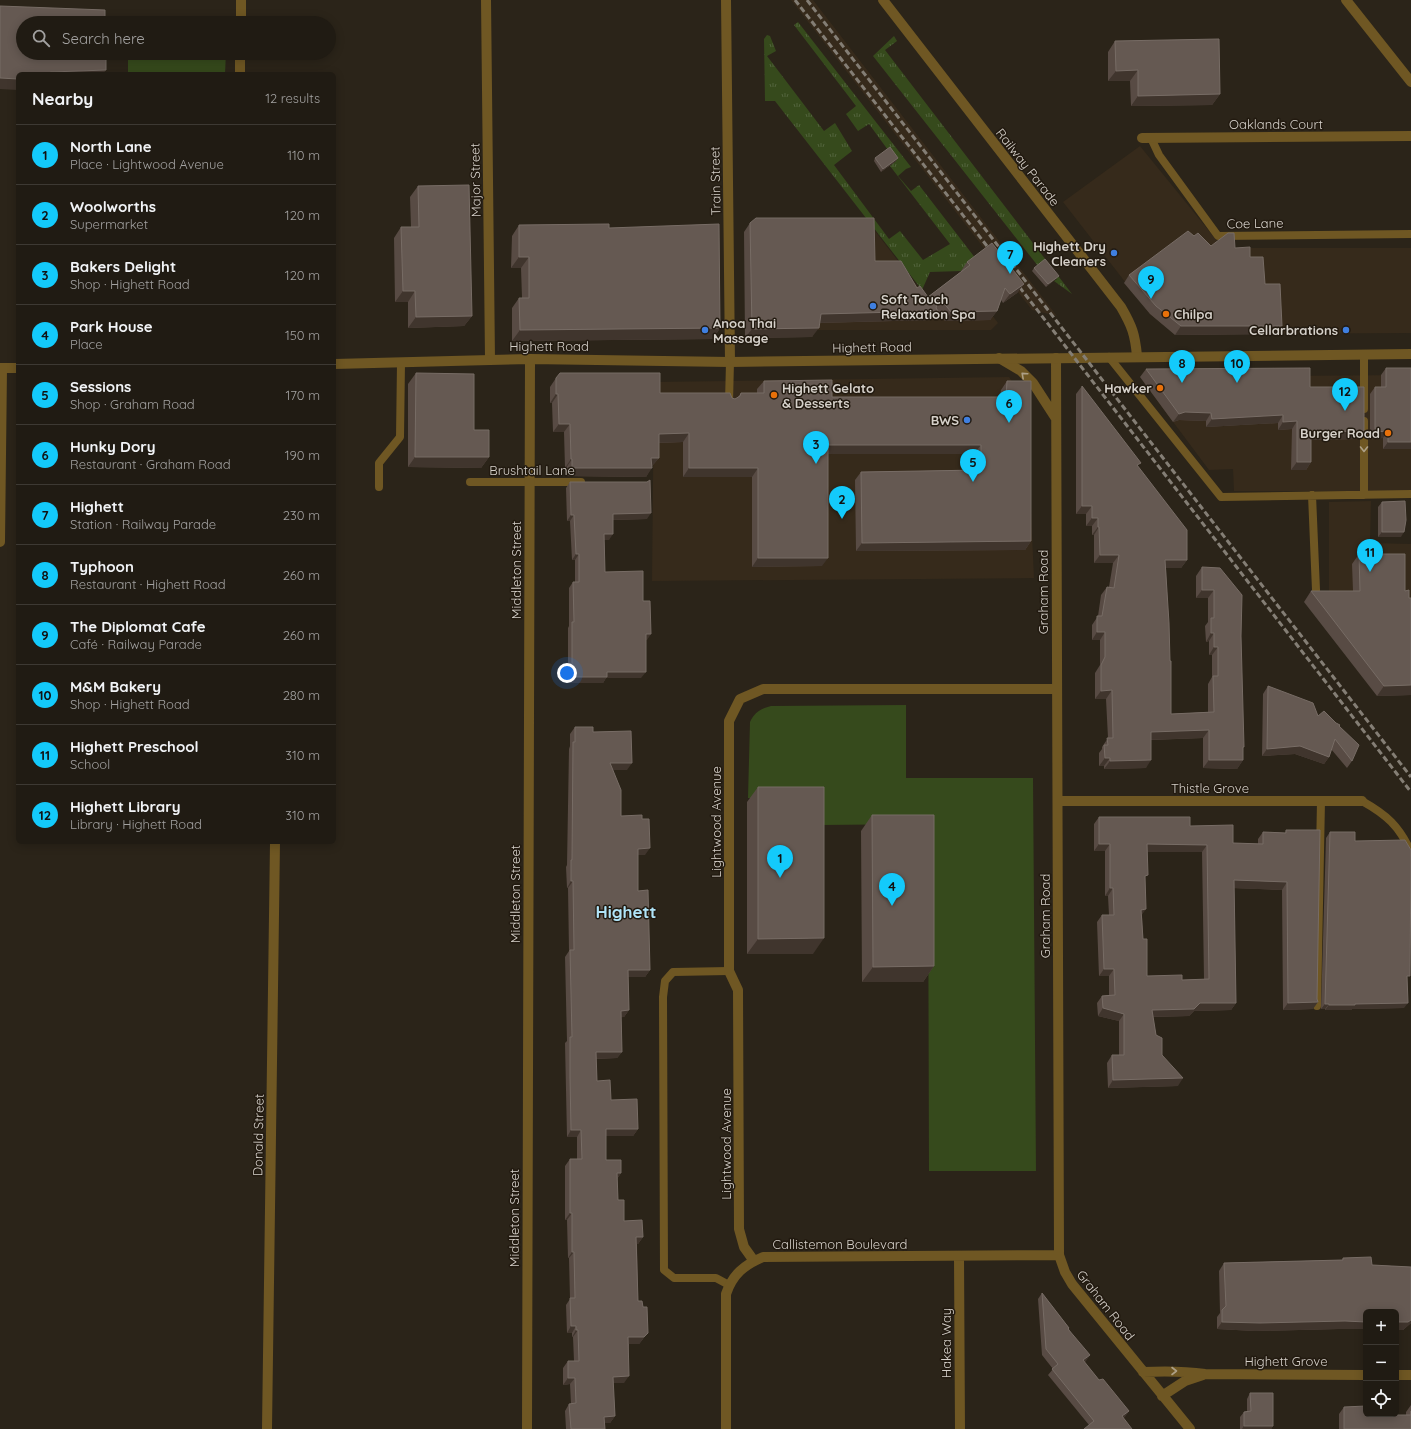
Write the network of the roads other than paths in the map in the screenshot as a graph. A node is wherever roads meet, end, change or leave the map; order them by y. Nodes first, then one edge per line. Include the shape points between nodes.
1 (241, 0) edge
2 (486, 0) edge
3 (726, 0) edge
4 (883, 0) edge
5 (1346, 0) edge
6 (241, 16) edge
7 (240, 60) edge
8 (240, 72) edge
9 (1411, 82) edge
10 (1411, 136) edge
11 (1146, 138) joint
12 (1411, 234) edge
13 (1364, 354) junction
14 (1411, 354) edge
15 (1137, 356) junction
16 (1109, 357) junction
17 (999, 358) junction
18 (1056, 358) junction
19 (530, 359) junction
20 (490, 360) junction
21 (730, 362) junction
22 (401, 363) junction
23 (336, 364) edge
24 (1, 368) edge
25 (16, 368) edge
26 (729, 402) edge
27 (1055, 417) junction
28 (470, 482) dead end
29 (530, 482) junction
30 (587, 482) edge
31 (379, 487) dead end
32 (1411, 494) edge
33 (1364, 495) junction
34 (1312, 496) junction
35 (0, 542) edge
36 (1316, 590) edge
37 (1057, 689) junction
38 (1058, 801) junction
39 (1321, 801) junction
40 (1362, 802) joint
41 (275, 844) edge
42 (1411, 852) edge
43 (729, 971) junction
44 (1317, 1006) edge
45 (1059, 1255) junction
46 (959, 1256) junction
47 (754, 1260) junction
48 (729, 1285) junction
49 (1142, 1372) junction
50 (1205, 1374) junction
51 (1410, 1374) edge
52 (1363, 1375) edge
53 (1399, 1375) edge
54 (1162, 1396) junction
55 (267, 1429) edge
56 (526, 1429) edge
57 (726, 1429) edge
58 (960, 1429) edge
59 (1190, 1429) edge

1 - 6 street
2 - 20 street, Major Street
3 - 21 street, Train Street
4 - 15 street, Railway Parade via 1121,307 1131,323 1136,338
5 - 9 street
7 - 8 street
10 - 11 street, Oaklands Court
11 - 12 lane, Coe Lane via 1218,236
13 - 14 street, Highett Road
13 - 15 street, Highett Road
13 -> 33 lane
15 - 16 street, Highett Road
16 - 18 street, Highett Road
16 - 34 lane via 1221,497
17 - 18 street, Highett Road
17 - 21 street, Highett Road
27 -> 17 street via 1033,383 1021,371
18 - 27 street, Graham Road
19 - 20 street, Highett Road
19 - 21 street, Highett Road
19 - 29 street, Middleton Street
20 - 22 street, Highett Road
21 - 26 lane
22 - 23 street, Highett Road
22 - 31 lane via 400,437 380,463
24 - 25 street
24 - 35 street
27 - 37 street, Graham Road
28 - 29 lane, Brushtail Lane
29 - 30 lane, Brushtail Lane
29 - 56 street, Middleton Street
32 - 33 lane
33 - 34 lane
34 - 36 lane
37 - 38 street, Graham Road
37 - 43 street, Lightwood Avenue via 763,689 740,699 729,721
38 - 39 street, Thistle Grove
38 - 45 street, Graham Road
39 - 40 street, Thistle Grove
39 - 44 lane
40 - 42 lane via 1389,818
41 - 55 street, Donald Street
43 - 47 street, Lightwood Avenue via 738,990 739,1229 744,1247
43 - 48 lane via 673,972 664,981 663,1012 664,1270 674,1278 716,1278
45 - 46 street, Callistemon Boulevard
45 - 49 street, Graham Road via 1072,1284
46 - 47 street, Callistemon Boulevard via 763,1257
46 - 58 street, Hakea Way
47 - 48 street, Callistemon Boulevard via 736,1273
48 - 57 street, Callistemon Boulevard via 726,1294
49 -> 50 street, Highett Grove via 1188,1371
49 - 54 street, Graham Road
50 - 52 street, Highett Grove
50 - 54 street, Highett Grove via 1185,1381
51 - 53 street
54 - 59 street, Graham Road

